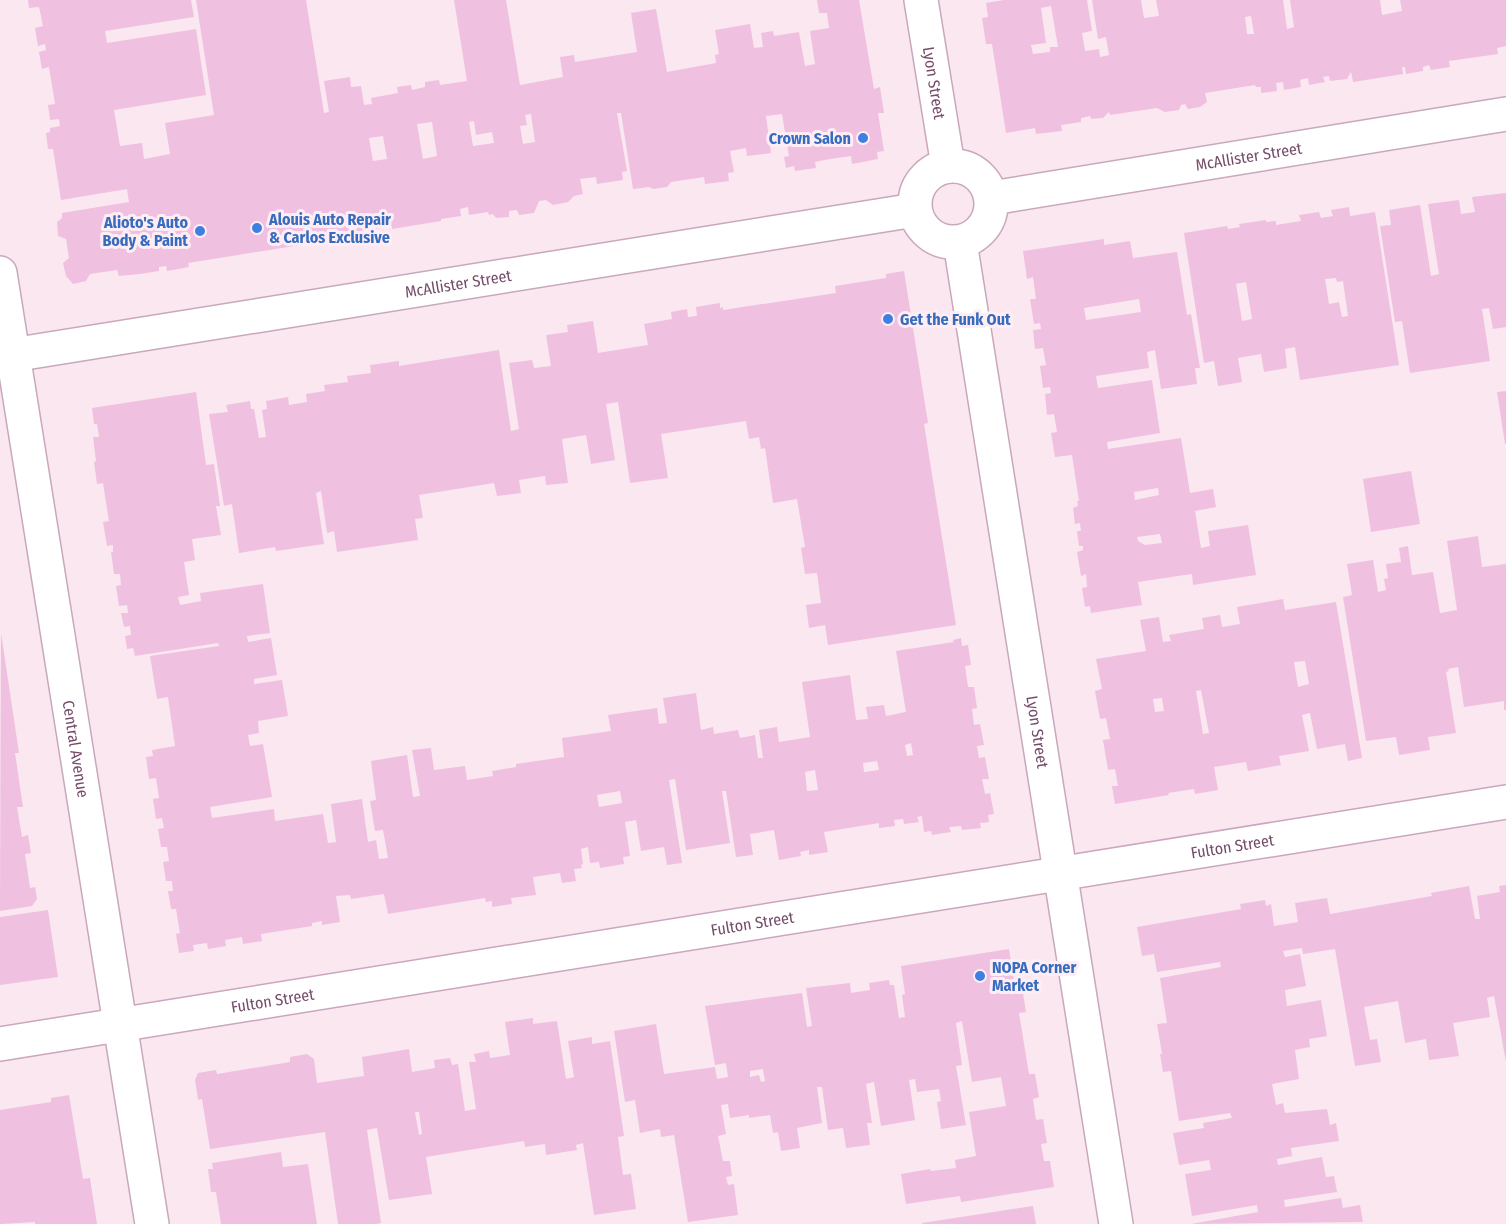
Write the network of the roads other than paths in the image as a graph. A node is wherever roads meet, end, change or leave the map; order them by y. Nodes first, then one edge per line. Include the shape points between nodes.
1 (921, 0) edge
2 (1506, 114) edge
3 (948, 166) junction
4 (992, 198) junction
5 (915, 210) junction
6 (960, 242) junction
7 (0, 273) edge
8 (7, 356) edge
9 (1506, 802) edge
10 (1060, 873) junction
11 (120, 1025) junction
12 (0, 1044) edge
13 (152, 1224) edge
14 (1116, 1224) edge

1 - 3 street, Lyon Street
2 - 4 street, McAllister Street
3 - 4 street via 976,173
3 - 5 street via 922,181
4 - 6 street via 985,226
5 - 6 street via 931,235
5 - 8 street, McAllister Street
6 - 10 street, Lyon Street
7 - 8 street, Central Avenue
8 - 11 street, Central Avenue
9 - 10 street, Fulton Street
10 - 11 street, Fulton Street
10 - 14 street, Lyon Street
11 - 12 street, Fulton Street
11 - 13 street, Central Avenue

